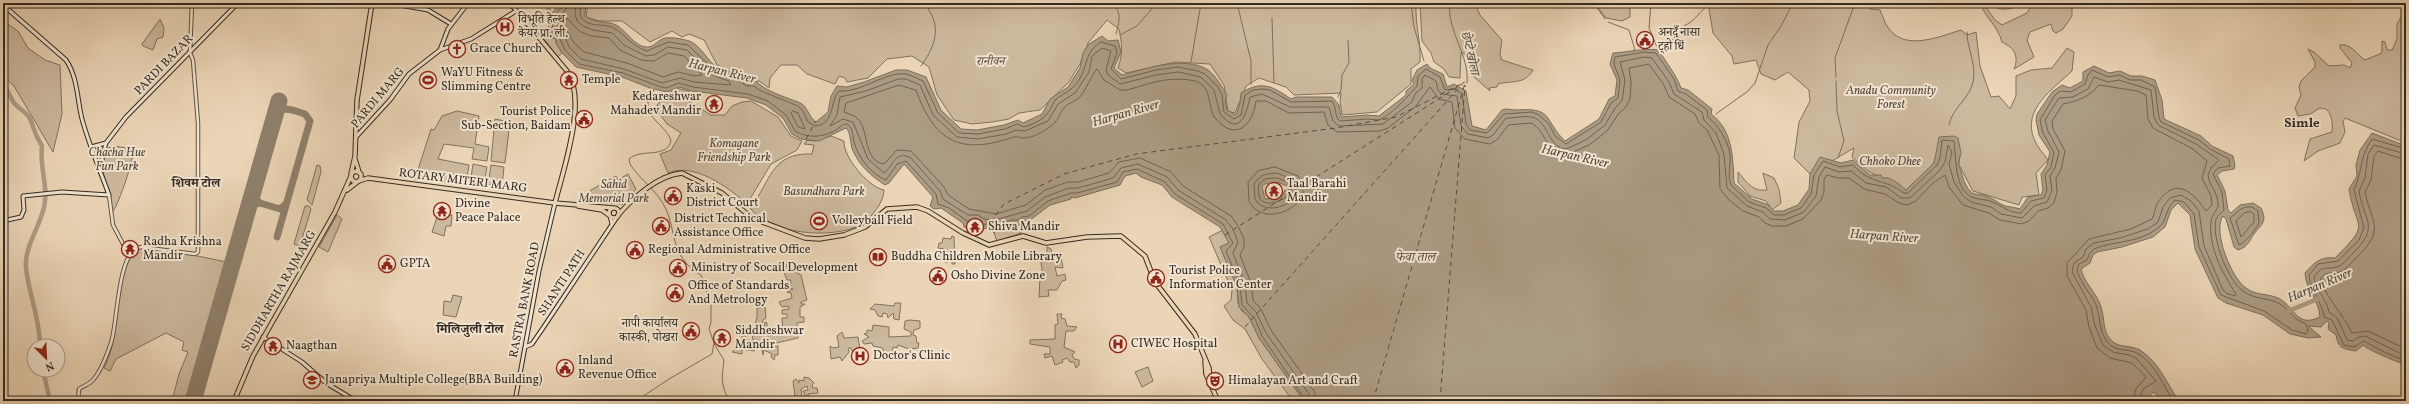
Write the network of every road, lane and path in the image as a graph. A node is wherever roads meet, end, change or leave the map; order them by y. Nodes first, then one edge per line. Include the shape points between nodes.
1 (192, 3) edge
2 (238, 3) edge
3 (372, 3) edge
4 (388, 3) edge
5 (468, 3) edge
6 (510, 3) edge
7 (3, 5) edge
8 (516, 11) junction
9 (451, 24) junction
10 (190, 50) junction
11 (440, 50) junction
12 (356, 137) junction
13 (106, 143) junction
14 (91, 147) junction
15 (355, 156) junction
16 (100, 169) junction
17 (360, 173) junction
18 (351, 175) junction
19 (368, 178) junction
20 (358, 181) junction
21 (344, 193) junction
22 (109, 195) junction
23 (556, 203) junction
24 (628, 204) junction
25 (576, 205) junction
26 (614, 208) junction
27 (610, 216) junction
28 (618, 216) junction
29 (3, 221) edge
30 (611, 226) junction
31 (128, 255) junction
32 (263, 337) junction
33 (525, 348) junction
34 (78, 401) edge
35 (234, 401) edge
36 (356, 401) edge
37 (515, 401) edge
38 (1218, 401) edge

1 - 10 street
2 - 10 main road, PARDI BAZAR
3 - 12 main road via 357,100
4 - 9 main road via 428,10
5 - 9 main road
6 - 8 main road
7 - 14 main road via 70,67
8 - 11 main road, PARDI MARG via 471,39
8 - 23 main road via 567,71 572,82 575,123
9 - 11 main road
10 - 13 main road, PARDI BAZAR via 126,116
10 - 31 street via 198,123 198,252 195,254 141,247
11 - 12 main road, PARDI MARG via 406,76 390,100
12 - 15 main road
13 - 14 main road
13 - 16 main road, PARDI BAZAR
14 - 16 main road
15 - 17 main road
15 - 18 main road
16 - 22 main road
17 - 18 main road via 356,171
17 - 19 main road
17 - 20 main road
18 - 20 main road via 352,180
18 - 21 main road
19 - 20 main road
19 - 23 main road, ROTARY MITERI MARG
20 - 21 main road
21 - 32 main road, SIDDHARTHA RAJMARG
22 - 29 main road via 23,196 23,214 14,220
22 - 31 street via 113,225
23 - 25 main road, ROTARY MITERI MARG
23 - 33 main road, RASTRA BANK ROAD via 539,271
24 - 26 main road
24 - 28 main road
24 - 38 main road via 654,184 678,173 684,173 722,193 752,218 814,239 852,233 865,228 885,210 912,207 925,209 953,228 989,245 1023,236 1046,243 1121,236 1145,256 1155,282 1198,338
25 - 26 main road
25 - 27 main road via 605,211
26 - 27 main road via 610,210
26 - 28 main road via 618,211
27 - 28 main road
27 - 30 main road
28 - 30 main road, SHANTI PATH
30 - 33 main road, SHANTI PATH via 532,344
31 - 34 street via 112,341 93,380 79,389
32 - 35 main road, SIDDHARTHA RAJMARG
32 - 36 main road
33 - 37 main road, RASTRA BANK ROAD

